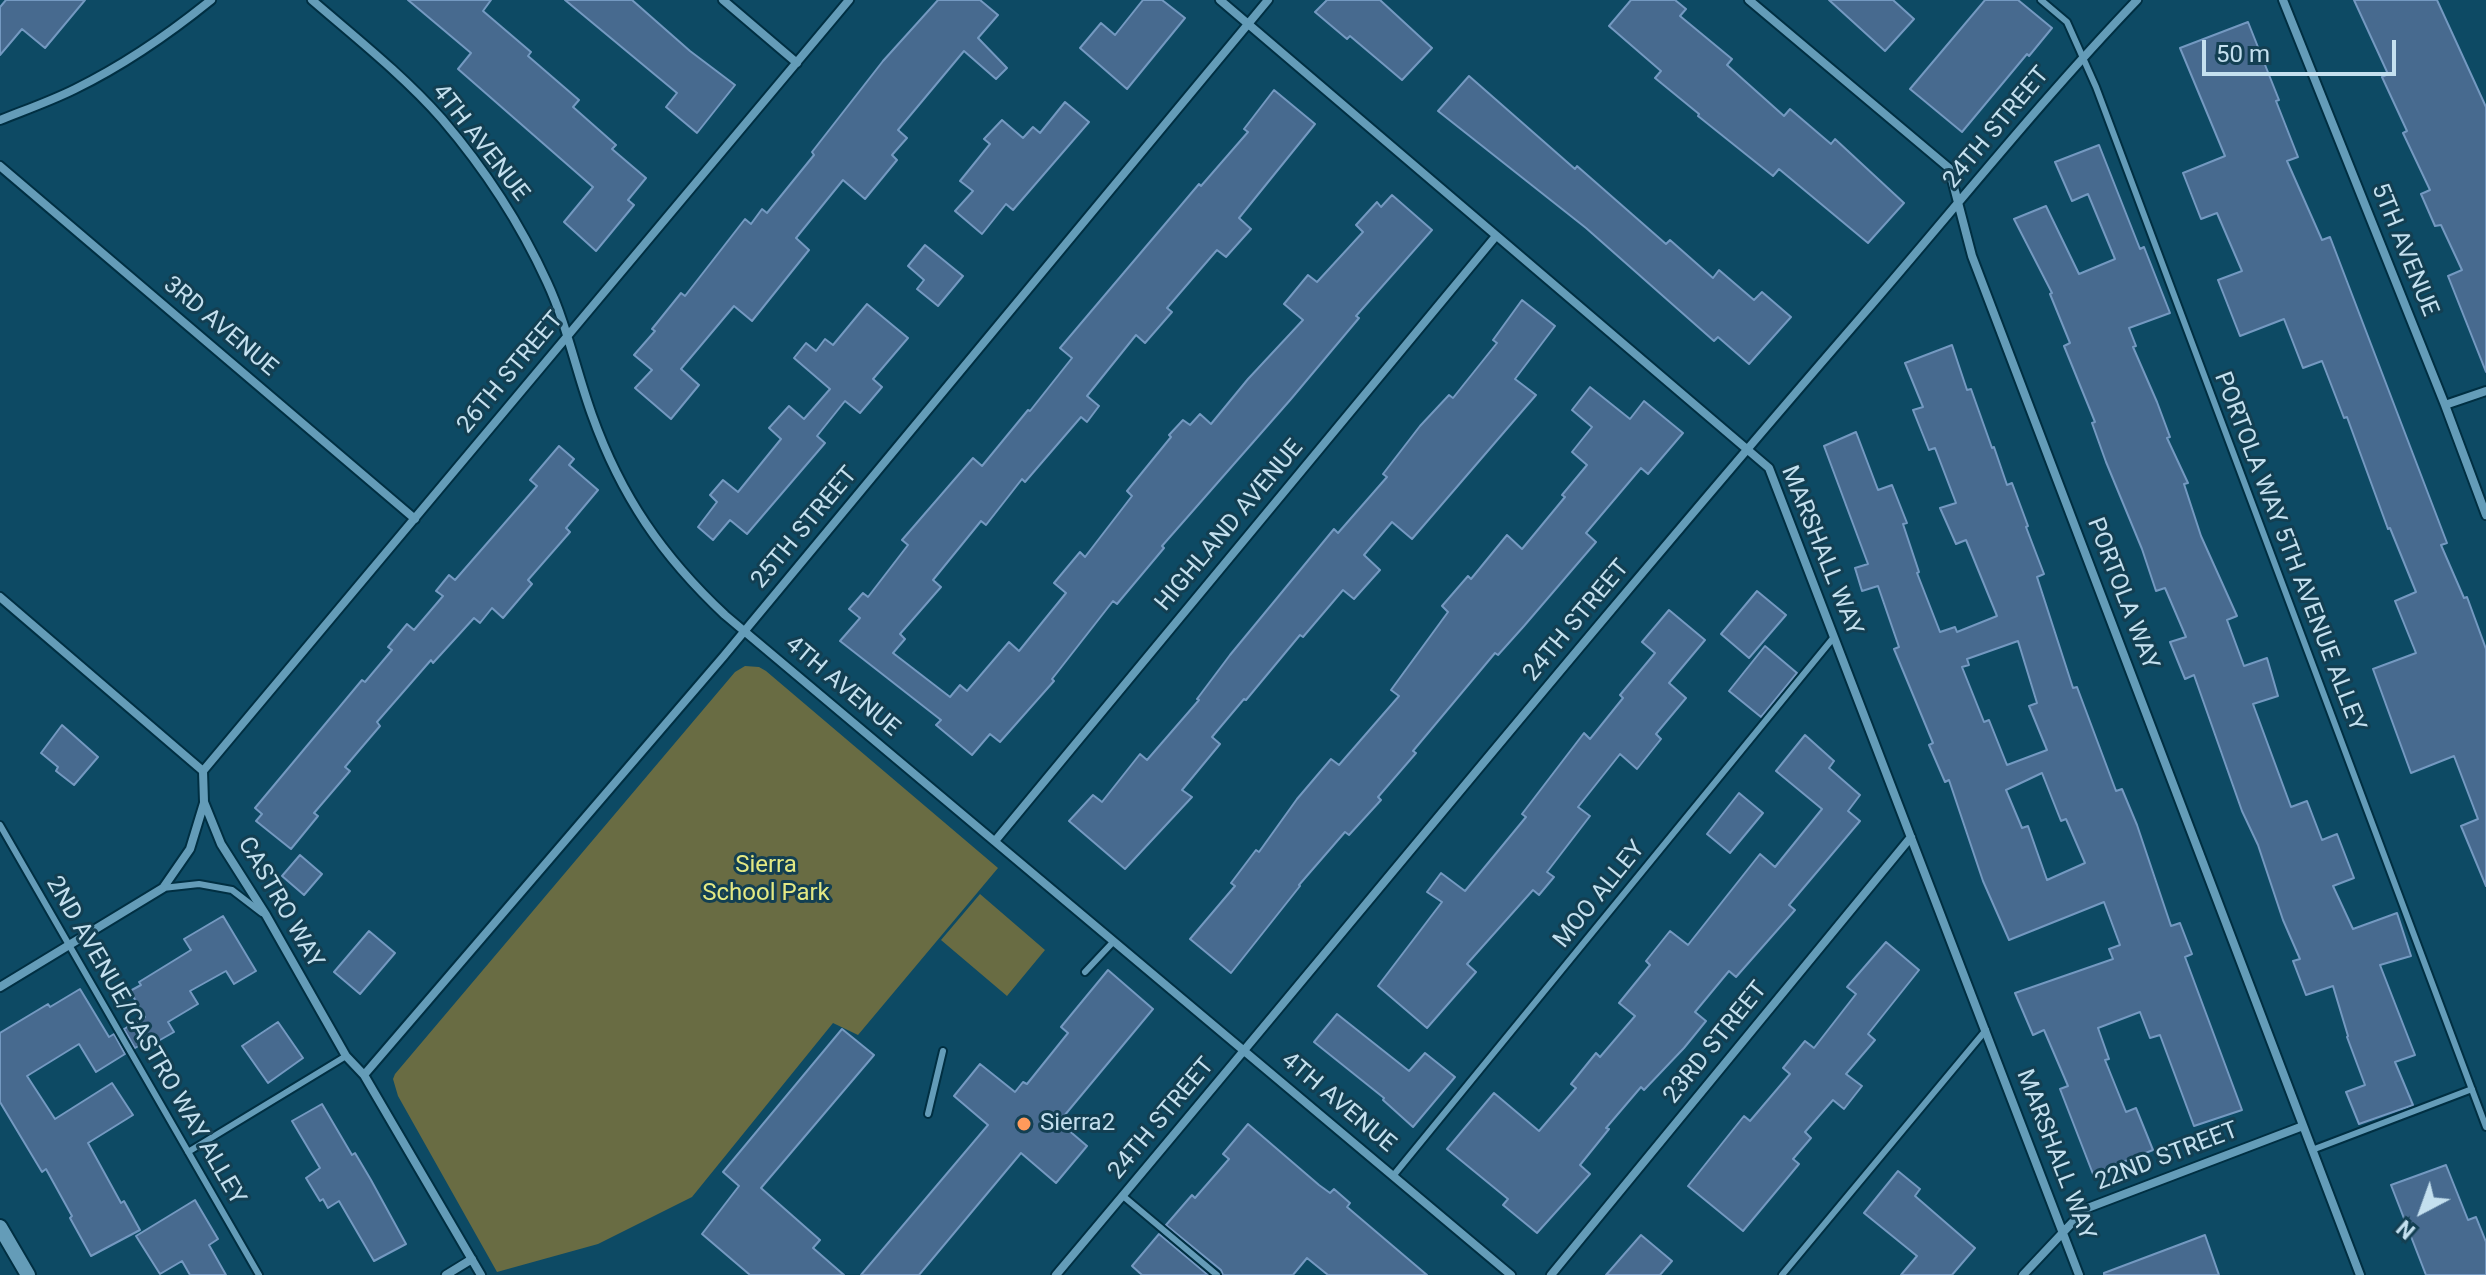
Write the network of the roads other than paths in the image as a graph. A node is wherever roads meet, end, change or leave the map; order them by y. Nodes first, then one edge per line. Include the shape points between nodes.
1 (211, 0) edge
2 (312, 0) edge
3 (723, 0) edge
4 (849, 0) edge
5 (1220, 0) edge
6 (1268, 0) edge
7 (1749, 0) edge
8 (2041, 0) edge
9 (2137, 0) edge
10 (2283, 0) edge
11 (1248, 24) junction
12 (2083, 56) junction
13 (797, 63) junction
14 (0, 120) edge
15 (0, 166) edge
16 (1958, 206) junction
17 (1496, 236) junction
18 (568, 336) junction
19 (2486, 391) edge
20 (2445, 405) junction
21 (1746, 449) junction
22 (2486, 515) edge
23 (415, 519) junction
24 (0, 597) edge
25 (744, 631) junction
26 (1834, 637) junction
27 (203, 771) junction
28 (204, 802) junction
29 (0, 825) edge
30 (1911, 837) junction
31 (995, 841) junction
32 (163, 888) junction
33 (266, 915) junction
34 (1114, 941) junction
35 (70, 946) junction
36 (1085, 972) dead end
37 (0, 987) edge
38 (1986, 1030) junction
39 (943, 1051) dead end
40 (1245, 1051) junction
41 (346, 1056) junction
42 (364, 1075) junction
43 (2472, 1089) junction
44 (928, 1114) dead end
45 (2303, 1126) junction
46 (2486, 1127) edge
47 (2312, 1150) junction
48 (188, 1152) junction
49 (1393, 1176) junction
50 (1123, 1196) junction
51 (0, 1227) edge
52 (2062, 1231) junction
53 (472, 1259) junction
54 (28, 1275) edge
55 (259, 1275) edge
56 (446, 1275) edge
57 (481, 1275) edge
58 (1056, 1275) edge
59 (1217, 1275) edge
60 (1511, 1275) edge
61 (1551, 1275) edge
62 (1782, 1275) edge
63 (2023, 1275) edge
64 (2079, 1275) edge
65 (2360, 1275) edge

1 - 14 street via 122,64
2 - 18 street, 4TH AVENUE via 441,118 484,173 547,283
3 - 13 street
4 - 13 street, 26TH STREET
5 - 11 street, MARSHALL WAY
6 - 11 street, 25TH STREET
7 - 16 street, PORTOLA WAY via 1949,168
8 - 12 lane, PORTOLA WAY 5TH AVENUE ALLEY via 2067,22
9 - 12 street, 24TH STREET
10 - 20 street, 5TH AVENUE
11 - 17 street, MARSHALL WAY
11 - 25 street, 25TH STREET
12 - 16 street, 24TH STREET
12 - 43 lane, PORTOLA WAY 5TH AVENUE ALLEY
13 - 18 street, 26TH STREET
15 - 23 street, 3RD AVENUE
16 - 21 street, 24TH STREET
16 - 45 street, PORTOLA WAY via 1972,256
17 - 21 street, MARSHALL WAY
17 - 31 street, HIGHLAND AVENUE
18 - 23 street, 26TH STREET
18 - 25 street, 4TH AVENUE via 613,468 642,519 679,571
19 - 20 street
20 - 22 street, 5TH AVENUE
21 - 26 street, MARSHALL WAY via 1769,468
21 - 40 street, 24TH STREET
23 - 27 street, 26TH STREET
24 - 27 street
25 - 31 street, 4TH AVENUE
25 - 42 street, 25TH STREET
26 - 30 street, MARSHALL WAY
26 - 49 lane, MOO ALLEY
27 - 28 street, CASTRO WAY
28 - 32 street via 190,849
28 - 33 street, CASTRO WAY via 221,844
29 - 35 lane, 2ND AVENUE/CASTRO WAY ALLEY
30 - 38 street, MARSHALL WAY
30 - 61 street, 23RD STREET
31 - 34 street, 4TH AVENUE
32 - 33 lane via 199,884 232,890
32 - 35 street
33 - 41 street, CASTRO WAY
34 - 36 lane
34 - 40 street, 4TH AVENUE
35 - 37 street
35 - 48 lane, 2ND AVENUE/CASTRO WAY ALLEY
38 - 52 street, MARSHALL WAY
38 - 62 lane
39 - 44 lane
40 - 49 street, 4TH AVENUE
40 - 50 street, 24TH STREET
41 - 42 street, CASTRO WAY
41 - 48 lane
42 - 53 street, CASTRO WAY
43 - 46 lane, PORTOLA WAY 5TH AVENUE ALLEY
43 - 47 lane
45 - 47 street, PORTOLA WAY
45 - 52 street, 22ND STREET via 2085,1209
47 - 65 street, PORTOLA WAY
48 - 55 lane, 2ND AVENUE/CASTRO WAY ALLEY
49 - 60 street, 4TH AVENUE
50 - 58 street, 24TH STREET
50 - 59 lane
51 - 54 street
52 - 63 street, 22ND STREET
52 - 64 street, MARSHALL WAY
53 - 56 street
53 - 57 street, CASTRO WAY

